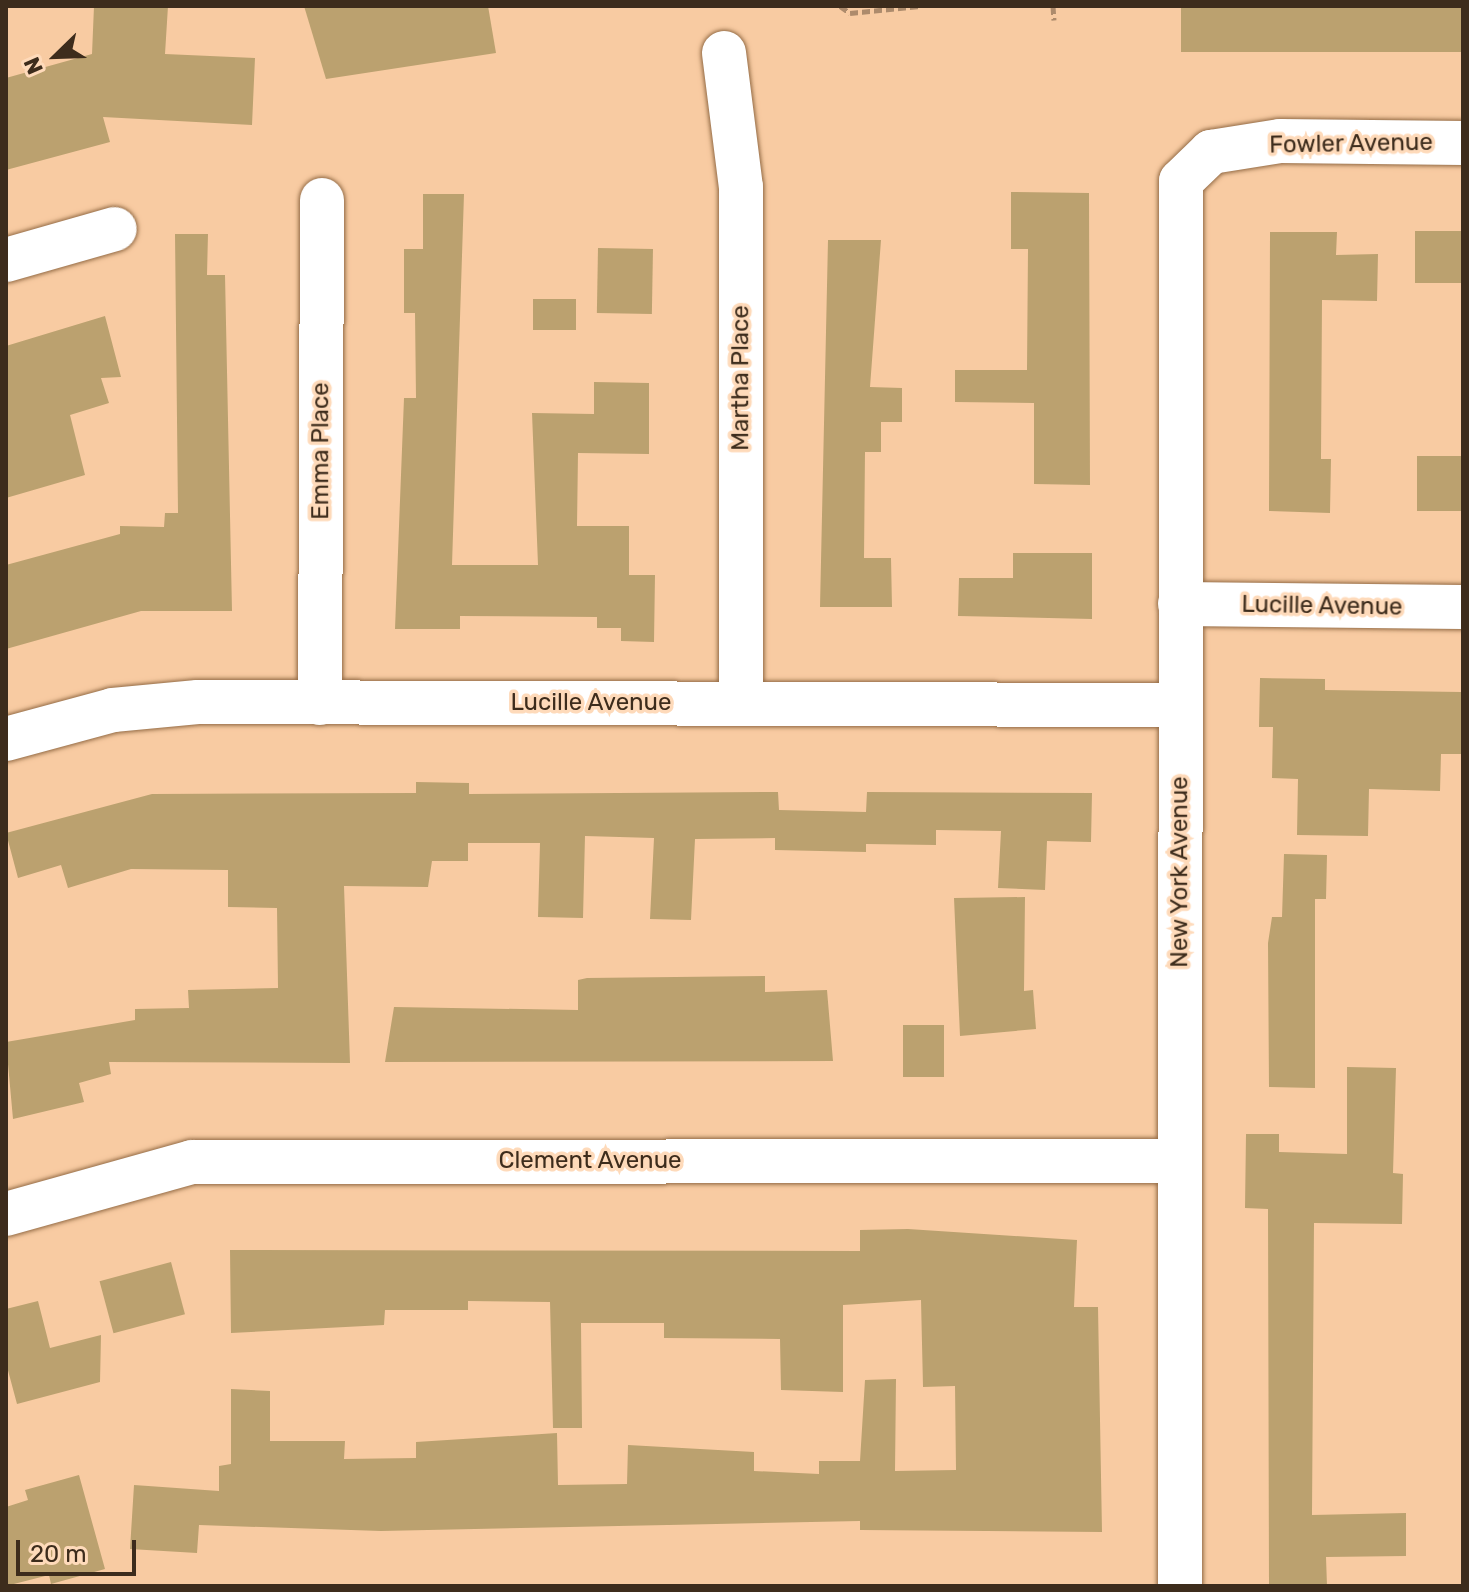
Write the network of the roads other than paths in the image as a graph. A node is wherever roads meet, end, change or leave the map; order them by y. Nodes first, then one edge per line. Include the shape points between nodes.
1 (724, 53) dead end
2 (1463, 143) edge
3 (1194, 163) joint
4 (322, 200) dead end
5 (115, 229) dead end
6 (6, 260) edge
7 (1180, 604) junction
8 (1463, 607) edge
9 (320, 703) junction
10 (741, 703) junction
11 (1180, 705) junction
12 (6, 739) edge
13 (1180, 1161) junction
14 (6, 1214) edge
15 (1180, 1586) edge

1 - 10 street, Martha Place via 741,187
2 - 3 street, Fowler Avenue via 1280,141 1211,152
3 - 7 street, New York Avenue via 1181,181
4 - 9 street, Emma Place
5 - 6 street
7 - 8 street, Lucille Avenue
7 - 11 street, New York Avenue
9 - 10 street, Lucille Avenue
9 - 12 street, Lucille Avenue via 113,710
10 - 11 street, Lucille Avenue
11 - 13 street, New York Avenue
13 - 14 street, Clement Avenue via 192,1162
13 - 15 street, New York Avenue

